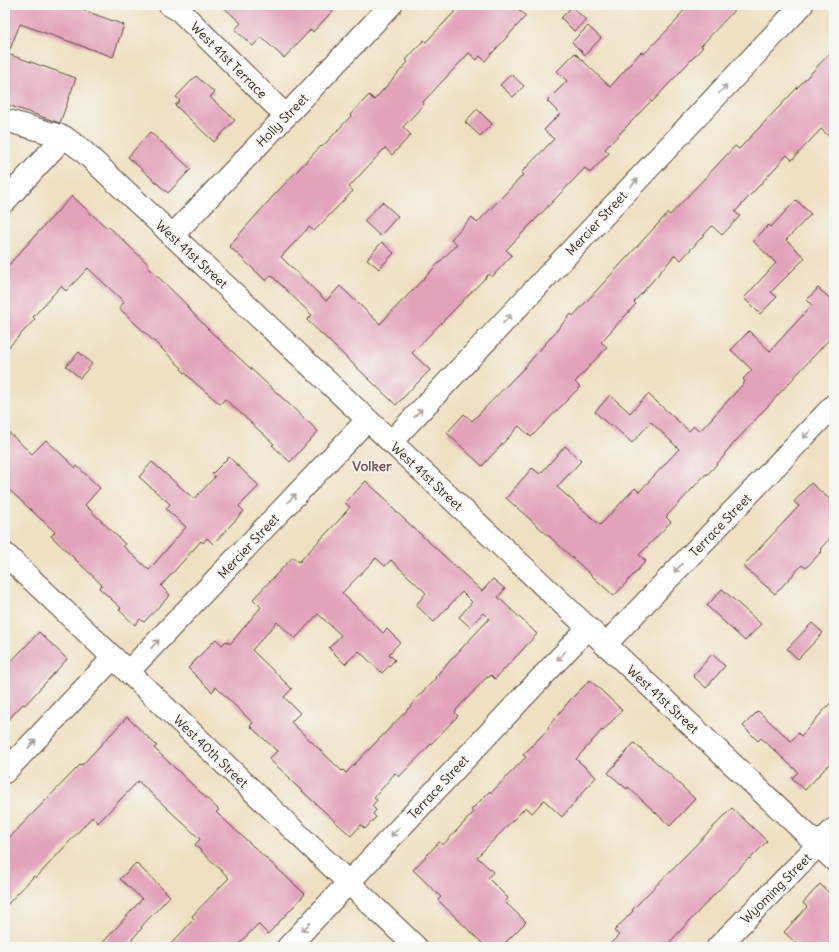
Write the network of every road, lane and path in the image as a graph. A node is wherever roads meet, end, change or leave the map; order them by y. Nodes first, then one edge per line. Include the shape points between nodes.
1 (170, 5) edge
2 (392, 5) edge
3 (802, 5) edge
4 (286, 116) junction
5 (5, 120) edge
6 (64, 137) junction
7 (5, 201) edge
8 (172, 236) junction
9 (834, 406) edge
10 (367, 420) junction
11 (391, 442) junction
12 (5, 554) edge
13 (588, 628) junction
14 (605, 644) junction
15 (121, 665) junction
16 (5, 772) edge
17 (834, 828) edge
18 (818, 846) junction
19 (834, 860) edge
20 (348, 882) junction
21 (288, 947) edge
22 (416, 947) edge
23 (718, 947) edge

1 - 4 street, West 41st Terrace via 180,11
2 - 4 street, Holly Street
11 -> 3 street, Mercier Street
4 - 8 street, Holly Street
5 - 6 street, West 41st Street
6 - 7 street
6 - 8 street, West 41st Street via 82,150
8 - 10 street, West 41st Street
9 -> 14 street, Terrace Street
10 - 11 street, West 41st Street
15 -> 10 street, Mercier Street
11 - 13 street, West 41st Street
12 - 15 street, West 40th Street
13 - 14 street, West 41st Street
13 -> 20 street, Terrace Street
14 - 18 street, West 41st Street
16 -> 15 street, Mercier Street
15 - 20 street, West 40th Street
17 - 18 street, Wyoming Street
18 - 19 street, West 41st Street
18 - 23 street, Wyoming Street
20 -> 21 street, Terrace Street
20 - 22 street, West 40th Street

